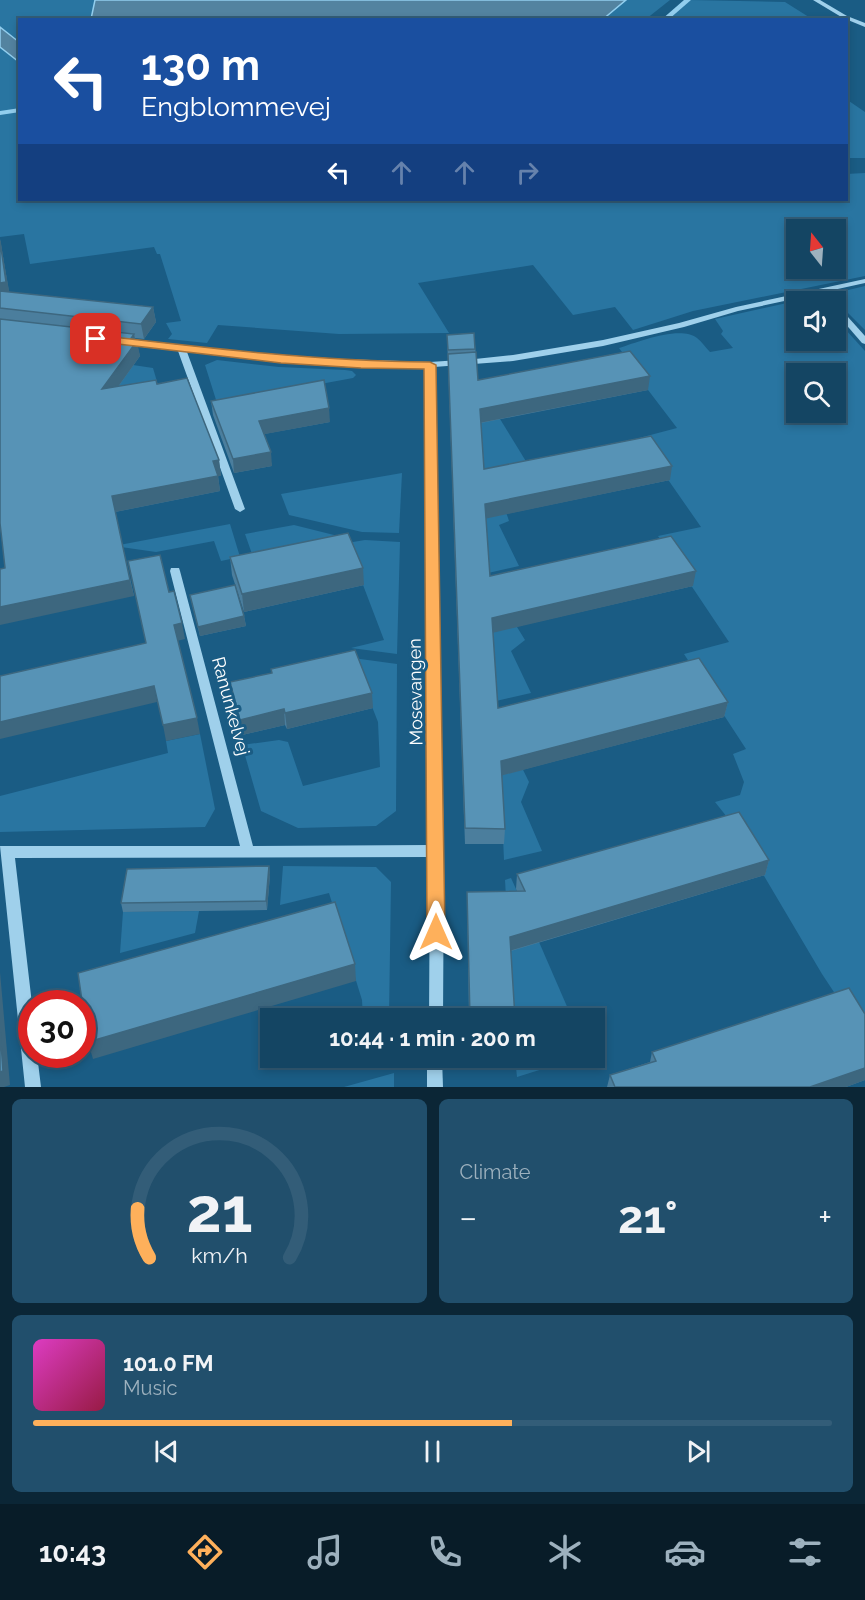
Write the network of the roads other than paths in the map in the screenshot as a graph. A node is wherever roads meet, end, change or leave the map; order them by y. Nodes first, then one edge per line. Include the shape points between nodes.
1 (816, 0) edge
2 (845, 17) edge
3 (848, 18) edge
4 (848, 20) edge
5 (865, 25) edge
6 (862, 33) dead end
7 (865, 281) edge
8 (819, 291) edge
9 (786, 298) edge
10 (846, 320) edge
11 (865, 341) edge
12 (117, 342) edge
13 (182, 349) junction
14 (430, 365) junction
15 (240, 509) dead end
16 (175, 571) dead end
17 (248, 850) junction
18 (437, 851) junction
19 (4, 852) edge
20 (436, 1008) edge
21 (435, 1068) edge
22 (33, 1087) edge
23 (435, 1087) edge

1 - 2 street
3 - 5 street
4 - 6 street
7 - 8 street
9 - 14 street via 603,343 513,358
10 - 11 street
12 - 13 street
13 - 14 street via 304,361
13 - 15 street
14 - 18 street, Mosevangen
16 - 17 street, Ranunkelvej
17 - 18 street
17 - 19 street
18 - 20 street, Mosevangen
19 - 22 street
21 - 23 street

